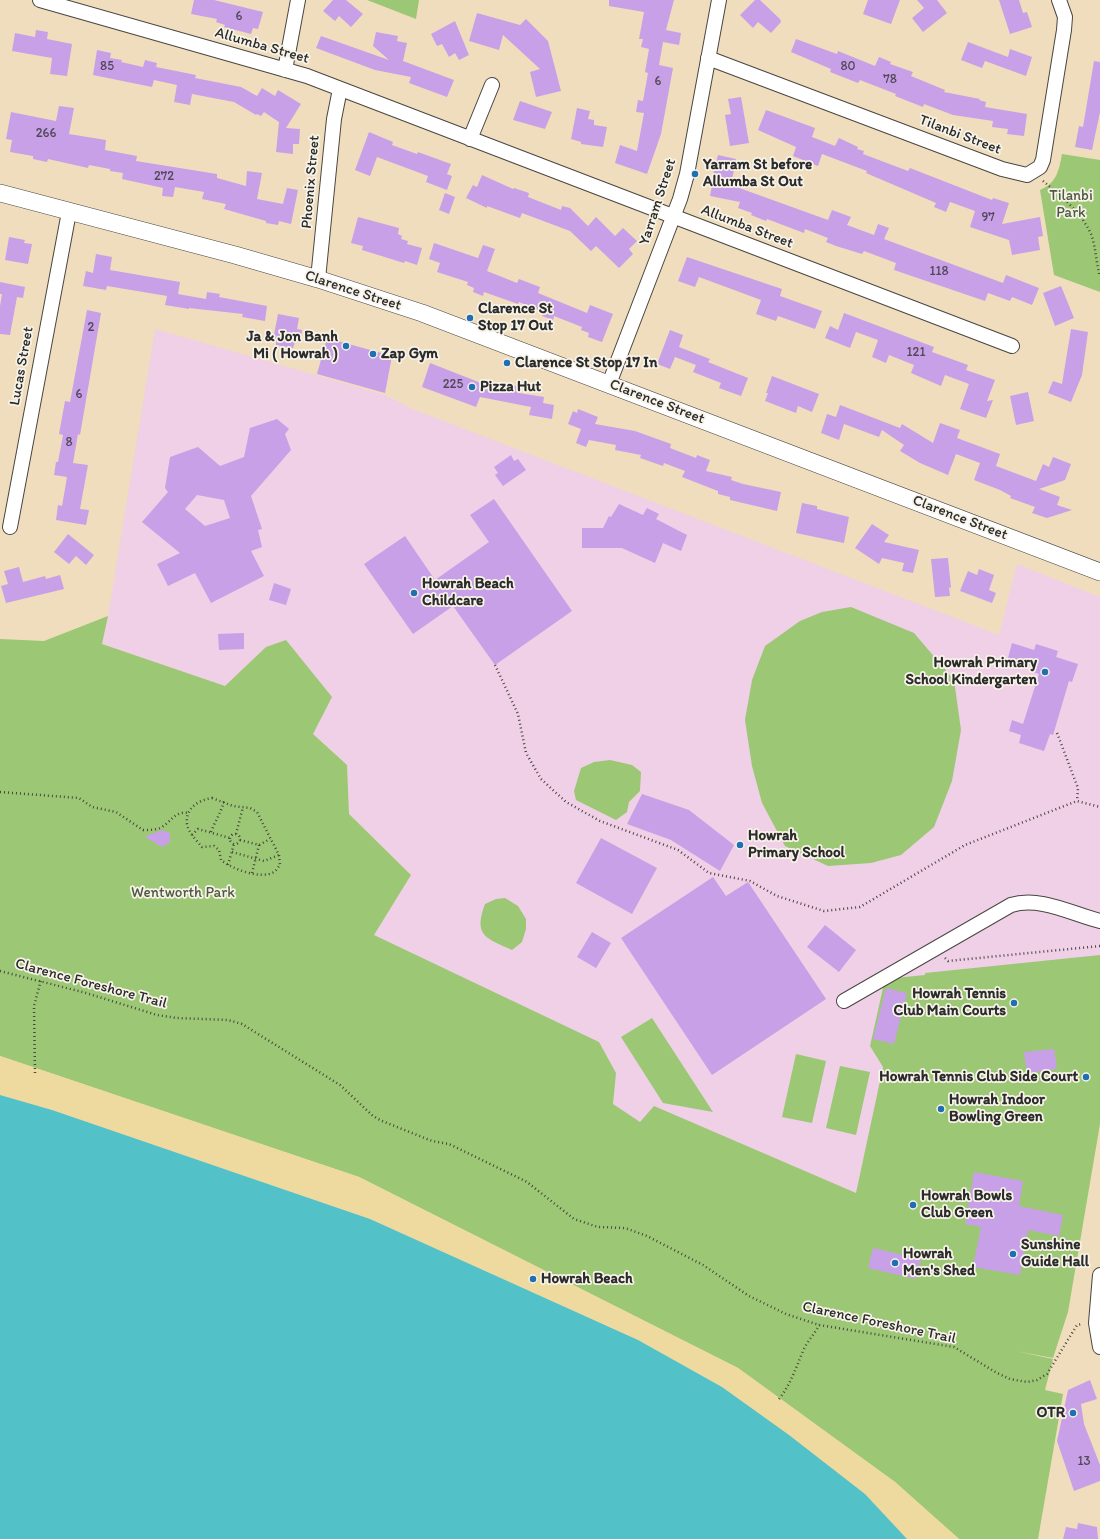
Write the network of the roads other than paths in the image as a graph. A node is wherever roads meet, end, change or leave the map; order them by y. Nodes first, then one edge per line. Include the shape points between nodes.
1 (40, 0) edge
2 (298, 0) edge
3 (719, 0) edge
4 (1059, 0) edge
5 (708, 58) junction
6 (285, 70) junction
7 (492, 85) dead end
8 (340, 89) junction
9 (470, 139) junction
10 (0, 194) edge
11 (69, 212) junction
12 (674, 216) junction
13 (318, 279) junction
14 (1012, 346) dead end
15 (609, 384) junction
16 (10, 527) dead end
17 (1099, 571) edge
18 (1100, 921) edge
19 (844, 1001) dead end
20 (1100, 1275) edge
21 (1100, 1347) edge

1 - 6 street, Allumba Street
2 - 6 street
3 - 5 street, Yarram Street
4 - 5 street, Tilanbi Street via 1065,17 1043,160 1040,167 1027,176 1002,169
5 - 12 street, Yarram Street via 687,174
6 - 8 street, Allumba Street
7 - 9 street
8 - 9 street, Allumba Street
8 - 13 street, Phoenix Street via 334,119
9 - 12 street, Allumba Street
10 - 11 main road, Clarence Street
11 - 13 main road, Clarence Street
11 - 16 street, Lucas Street
12 - 14 street, Allumba Street
12 - 15 street, Yarram Street
13 - 15 main road, Clarence Street via 422,313
15 - 17 main road, Clarence Street
18 - 19 street via 1050,906 1020,902 998,911
20 - 21 street via 1096,1323

